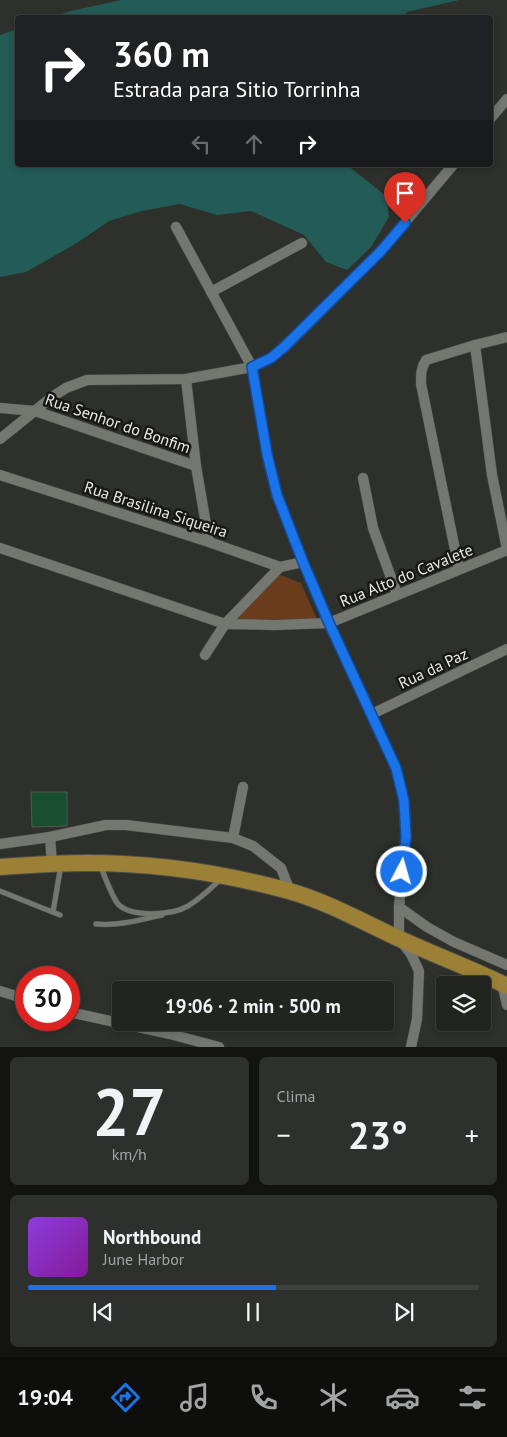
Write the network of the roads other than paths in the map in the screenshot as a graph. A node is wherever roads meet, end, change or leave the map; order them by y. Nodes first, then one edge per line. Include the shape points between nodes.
1 (507, 99) edge
2 (493, 115) edge
3 (451, 167) edge
4 (176, 227) dead end
5 (302, 243) dead end
6 (212, 292) junction
7 (507, 337) edge
8 (475, 345) junction
9 (252, 367) junction
10 (186, 379) junction
11 (0, 408) edge
12 (36, 411) junction
13 (0, 439) edge
14 (196, 466) junction
15 (0, 475) edge
16 (363, 478) dead end
17 (209, 542) junction
18 (0, 548) edge
19 (507, 549) edge
20 (303, 562) junction
21 (280, 567) junction
22 (459, 569) junction
23 (397, 594) junction
24 (329, 623) junction
25 (225, 624) junction
26 (507, 649) edge
27 (205, 655) dead end
28 (372, 714) junction
29 (243, 786) dead end
30 (50, 837) junction
31 (233, 838) junction
32 (0, 844) edge
33 (99, 863) junction
34 (56, 865) junction
35 (0, 867) edge
36 (226, 876) junction
37 (0, 891) edge
38 (290, 891) junction
39 (399, 907) junction
40 (53, 912) junction
41 (173, 912) junction
42 (60, 915) dead end
43 (96, 924) dead end
44 (399, 939) junction
45 (507, 965) edge
46 (504, 985) edge
47 (0, 991) edge
48 (15, 995) edge
49 (507, 1005) edge
50 (80, 1014) edge
51 (219, 1047) edge
52 (411, 1047) edge

1 - 2 street
3 - 9 street via 380,252 284,347
4 - 6 street
5 - 6 street
6 - 9 street
7 - 8 street
8 - 19 street via 492,475
8 - 22 street via 426,360 422,366 421,384
9 - 10 street
9 - 20 street via 277,495
10 - 12 street via 88,380 66,388
10 - 14 street
11 - 12 street, Rua Senhor do Bonfim
12 - 13 street
12 - 14 street, Rua Senhor do Bonfim
14 - 17 street
15 - 17 street, Rua Brasilina Siqueira
16 - 23 street via 374,528
17 - 21 street, Rua Brasilina Siqueira
18 - 25 street, Rua Alto do Cavalete
19 - 22 street, Rua Alto do Cavalete
20 - 21 street
20 - 24 street
21 - 25 street
22 - 23 street, Rua Alto do Cavalete
23 - 24 street, Rua Alto do Cavalete
24 - 25 street, Rua Alto do Cavalete
24 - 28 street
25 - 27 street
26 - 28 street, Rua da Paz
28 - 39 street via 396,768 404,801 406,837
29 - 31 street
30 - 31 street via 126,825
30 - 32 street
30 - 34 street
31 - 38 street via 253,846 281,868
33 - 34 highway
33 - 36 highway
33 - 41 lane via 118,904 129,911
34 - 35 highway
34 - 40 lane
36 - 38 highway
36 - 41 lane via 188,906
37 - 40 lane
38 - 44 highway via 326,904
39 - 44 street
39 - 45 street via 440,934
40 - 42 lane
41 - 43 lane via 130,923
44 - 46 highway
44 - 52 street via 419,971 417,1019
46 - 49 street
47 - 48 street
50 - 51 street

